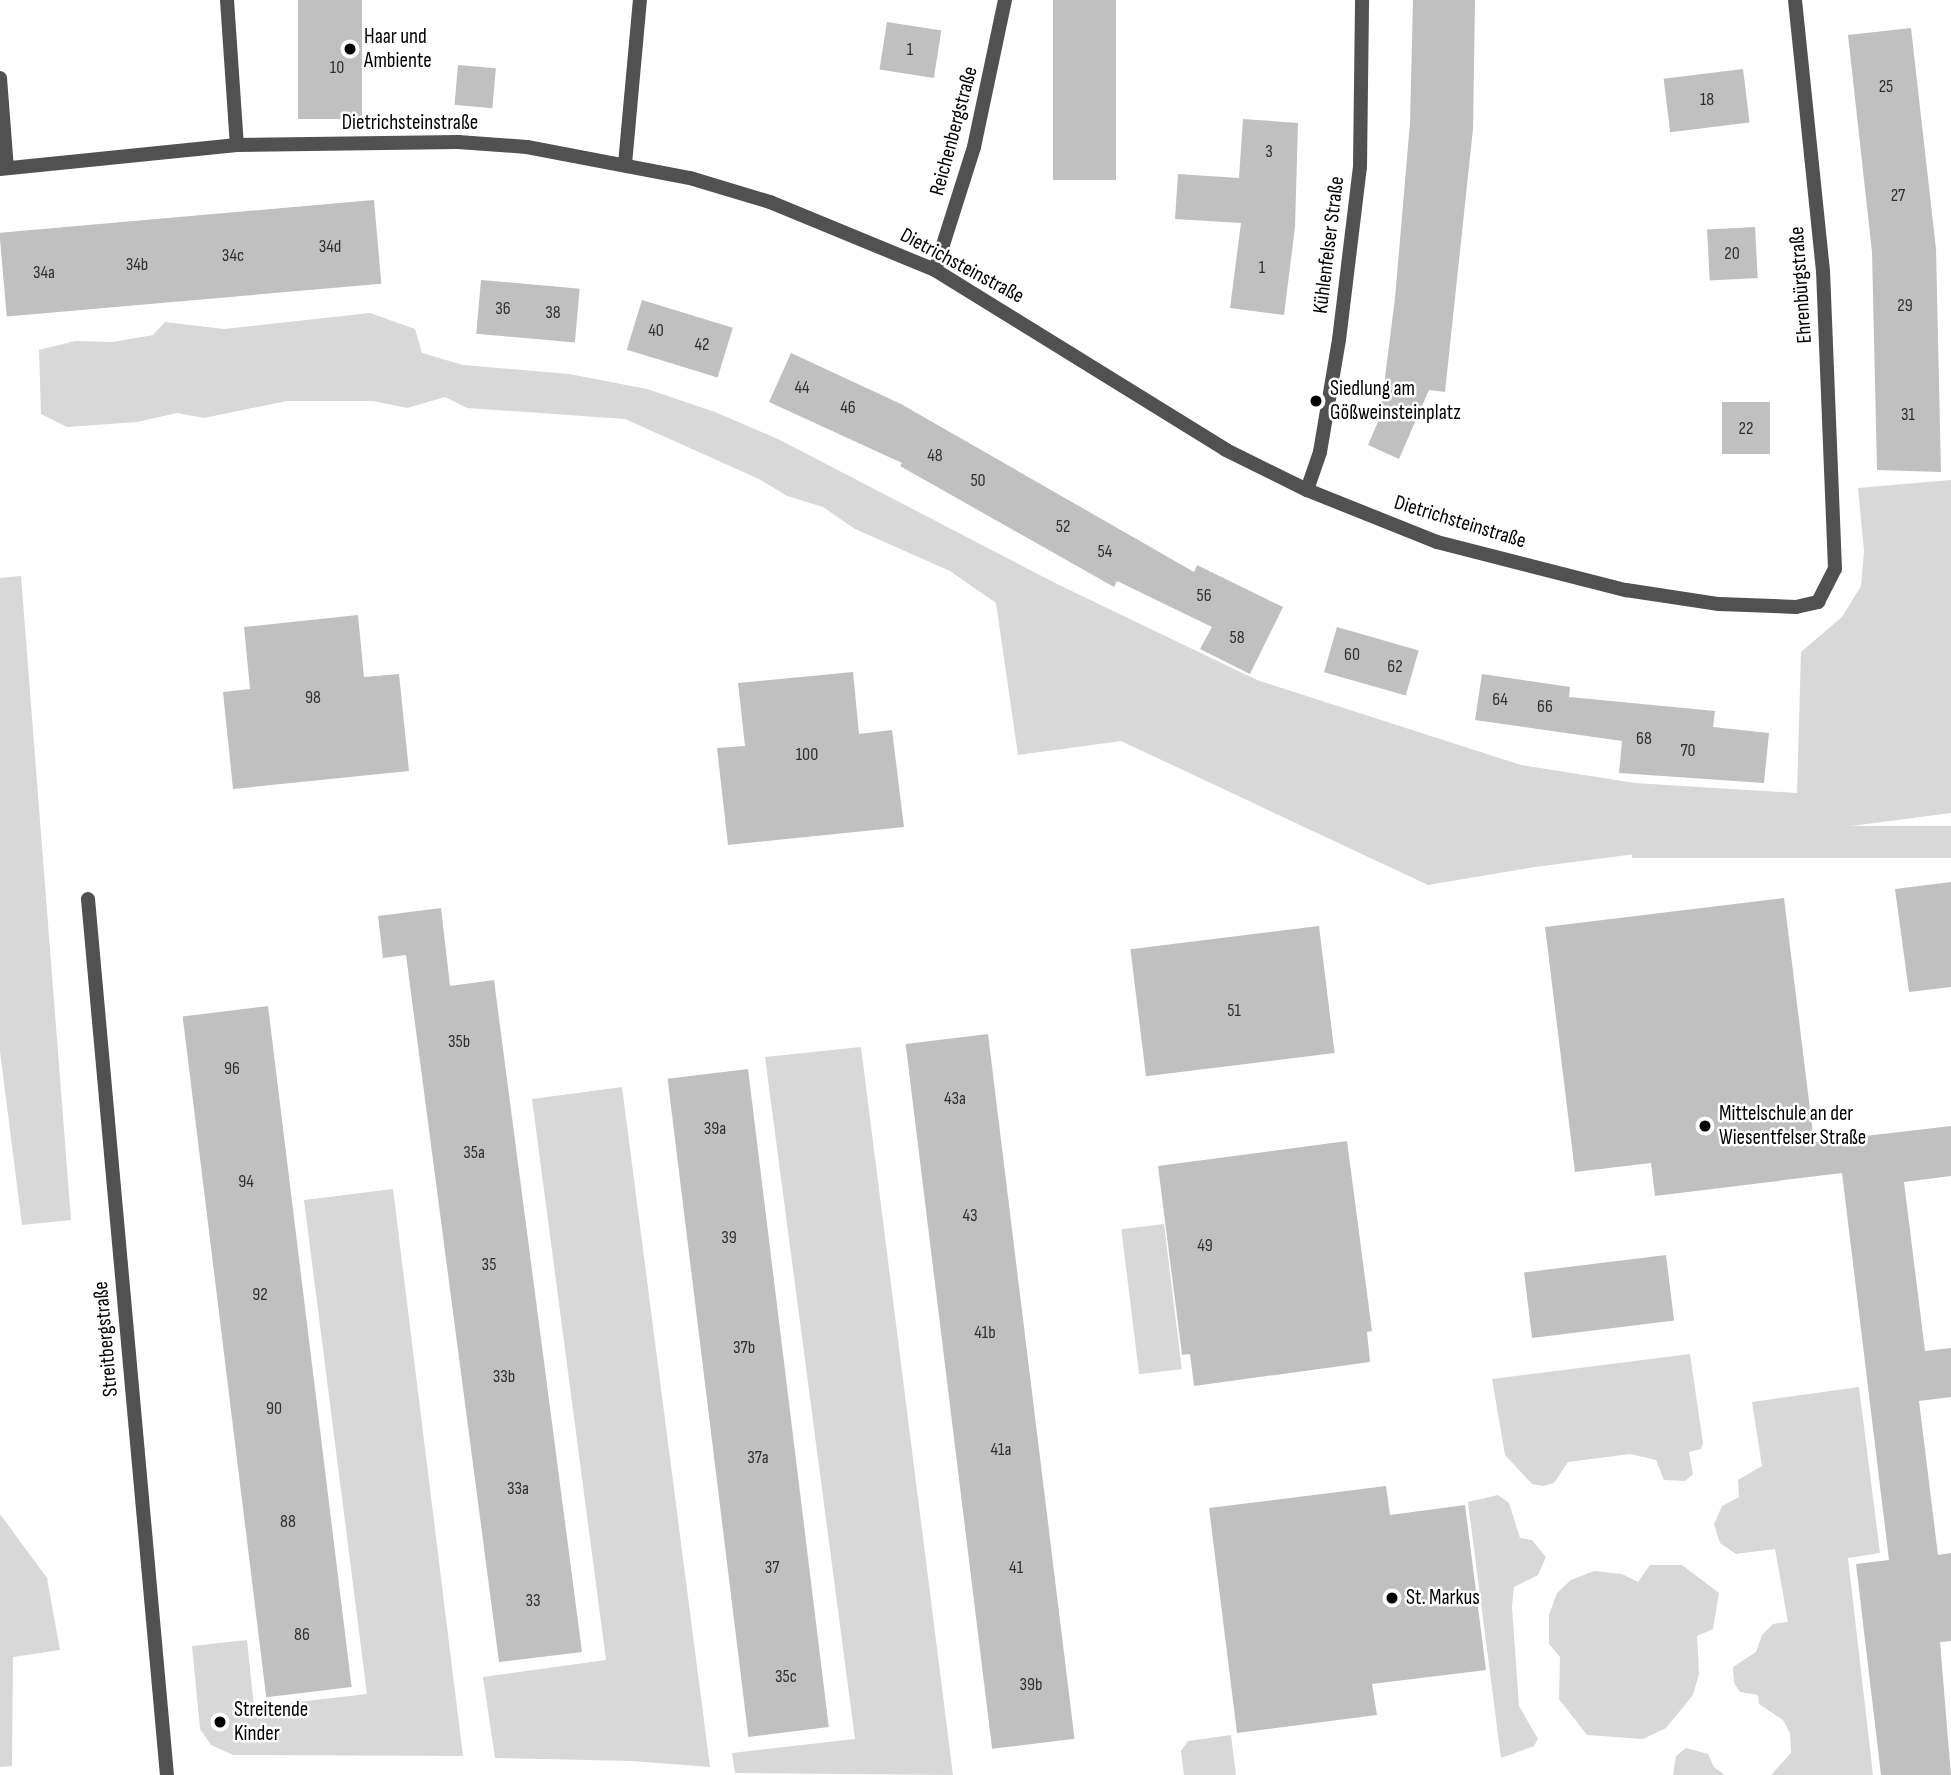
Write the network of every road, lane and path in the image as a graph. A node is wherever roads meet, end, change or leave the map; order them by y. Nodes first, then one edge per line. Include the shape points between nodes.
1 (227, 0) edge
2 (640, 0) edge
3 (1005, 0) edge
4 (1362, 0) edge
5 (1795, 0) edge
6 (0, 78) edge
7 (237, 145) junction
8 (625, 164) junction
9 (3, 168) edge
10 (935, 270) junction
11 (1307, 490) junction
12 (1835, 569) joint
13 (88, 899) dead end
14 (167, 1775) edge

1 - 7 street
2 - 8 street
3 - 10 street, Reichenbergstraße via 974,147
4 - 11 street, Kühlenfelser Straße via 1360,167 1337,352 1320,452
5 - 12 street, Ehrenbürgstraße via 1823,271
6 - 9 street
7 - 8 street, Dietrichsteinstraße via 458,142
7 - 9 street, Dietrichsteinstraße
8 - 10 street, Dietrichsteinstraße via 770,202
10 - 11 street, Dietrichsteinstraße via 1226,450
11 - 12 street, Dietrichsteinstraße via 1437,542 1583,581 1676,598 1809,606 1824,596
13 - 14 street, Streitbergstraße

